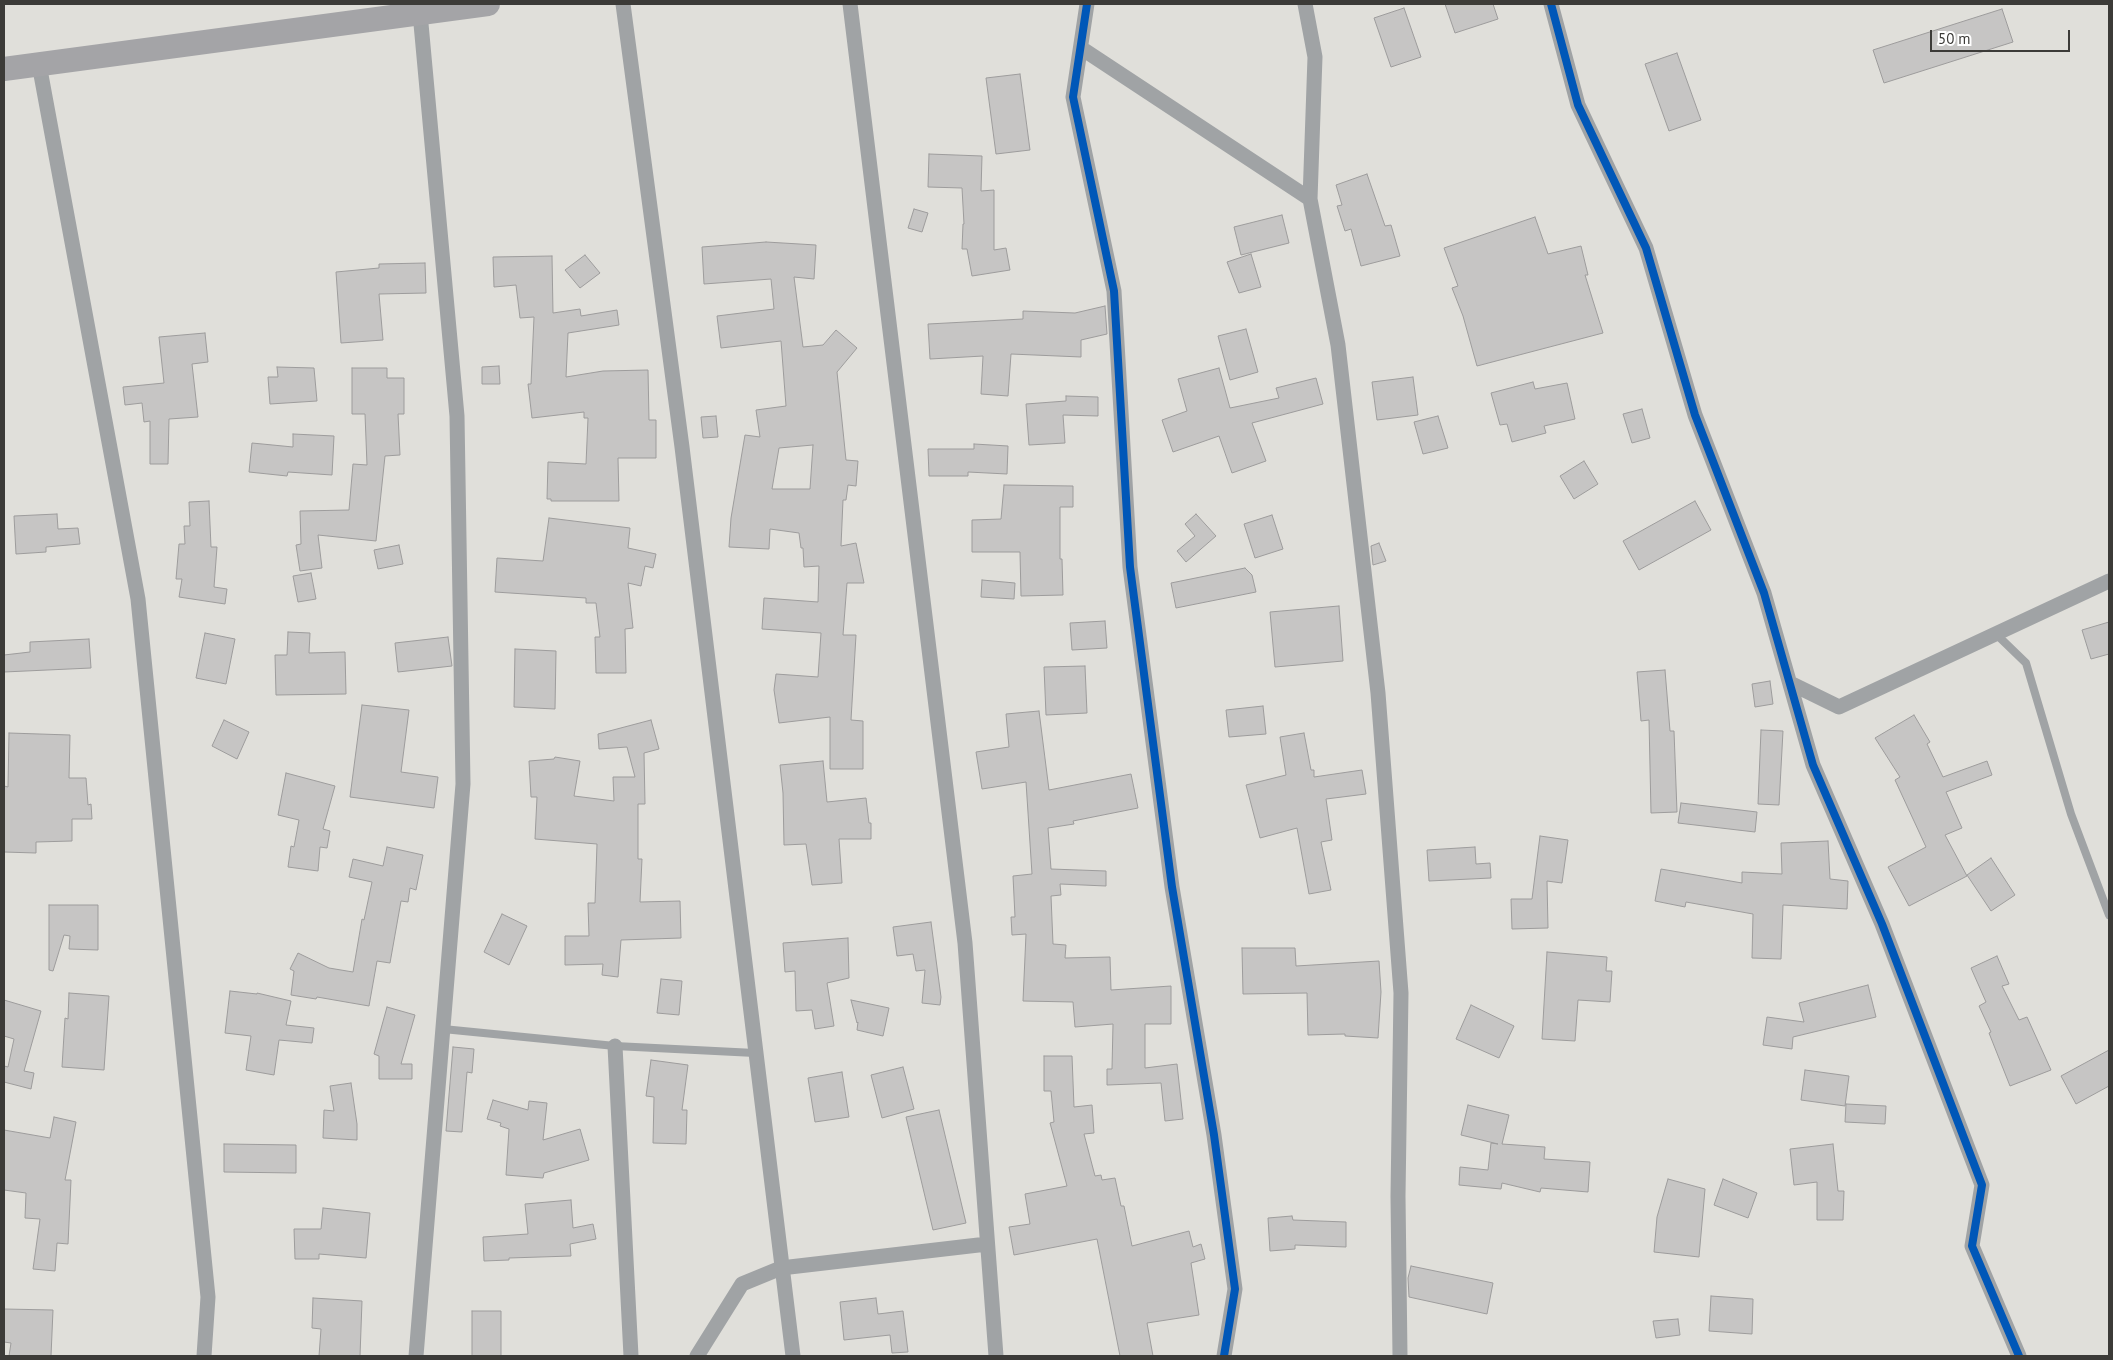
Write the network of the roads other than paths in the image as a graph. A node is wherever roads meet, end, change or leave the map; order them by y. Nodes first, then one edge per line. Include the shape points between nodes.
1 (488, 4) edge
2 (623, 4) edge
3 (850, 4) edge
4 (1087, 4) edge
5 (1305, 4) edge
6 (1551, 4) edge
7 (420, 13) junction
8 (1080, 48) junction
9 (39, 64) junction
10 (4, 69) edge
11 (1310, 199) junction
12 (2109, 581) edge
13 (1995, 633) junction
14 (1790, 683) junction
15 (2109, 915) edge
16 (443, 1029) junction
17 (615, 1046) junction
18 (755, 1053) junction
19 (987, 1244) junction
20 (782, 1268) junction
21 (204, 1356) edge
22 (416, 1356) edge
23 (631, 1356) edge
24 (697, 1356) edge
25 (793, 1356) edge
26 (996, 1356) edge
27 (1224, 1356) edge
28 (1400, 1356) edge
29 (2018, 1356) edge

1 - 7 main road
2 - 18 street via 682,447
3 - 19 street via 965,943
4 - 8 street
5 - 11 street via 1315,57
6 - 14 street via 1578,104 1646,248 1695,415 1764,593
7 - 9 main road
7 - 16 street via 457,426 463,784
8 - 11 street
8 - 27 street via 1073,97 1114,291 1130,567 1172,887 1214,1135 1235,1289
9 - 10 main road
9 - 21 street via 138,599 208,1297
11 - 28 street via 1338,346 1379,702 1401,993
12 - 13 street
13 - 14 street via 1839,706
13 - 15 lane via 2026,663 2072,814
14 - 29 street via 1813,765 1882,924 1982,1185 1972,1246
16 - 17 lane
16 - 22 street
17 - 18 lane
17 - 23 street
18 - 20 street
19 - 20 street
19 - 26 street
20 - 24 street via 742,1284
20 - 25 street

